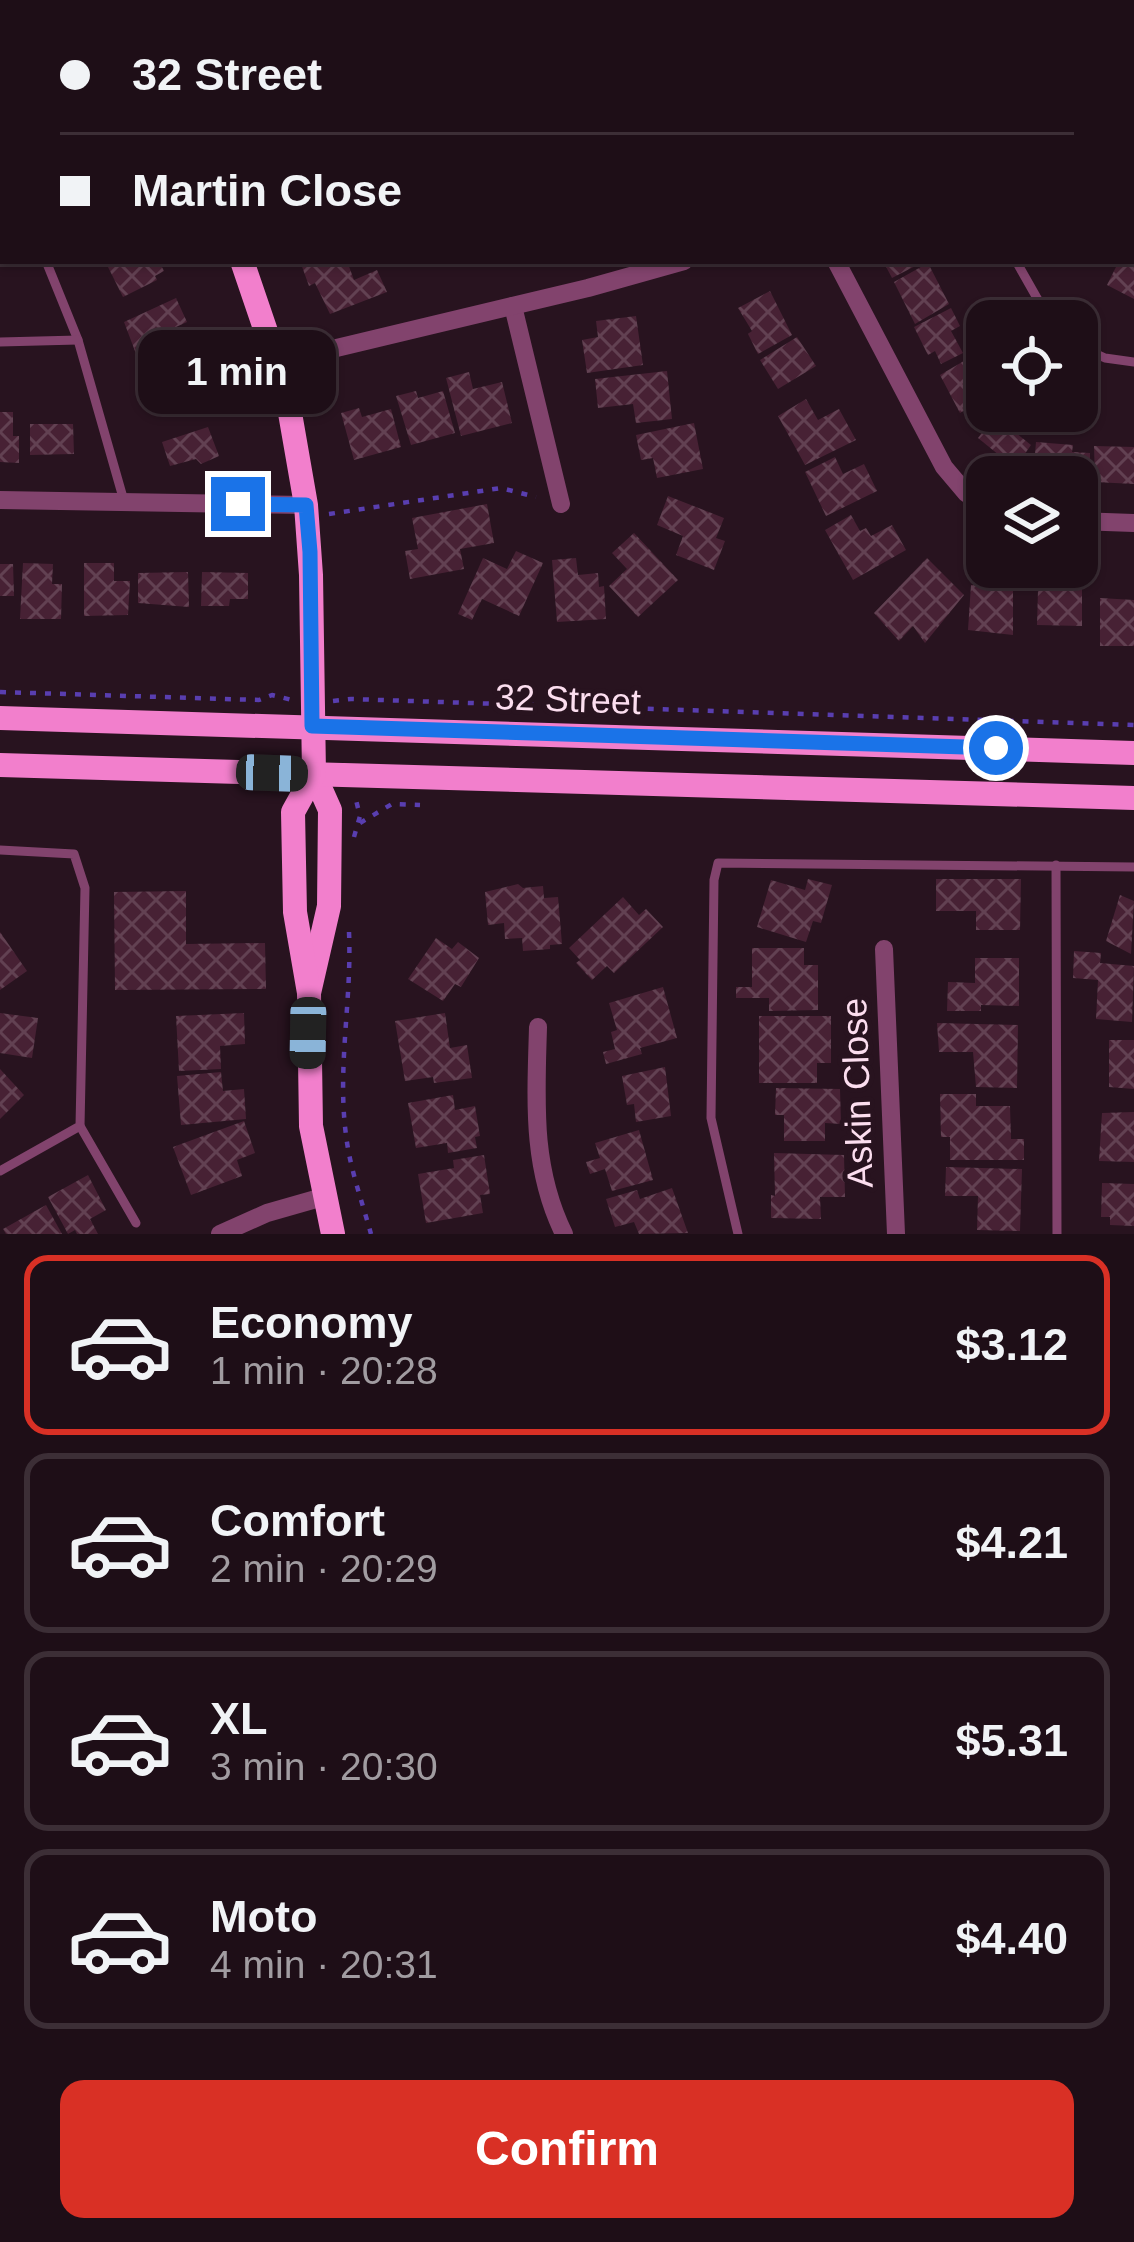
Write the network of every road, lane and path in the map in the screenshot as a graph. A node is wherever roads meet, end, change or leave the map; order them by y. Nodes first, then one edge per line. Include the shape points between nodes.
1 (47, 264) edge
2 (243, 264) edge
3 (673, 264) edge
4 (838, 264) edge
5 (1018, 264) edge
6 (1038, 300) edge
7 (513, 306) junction
8 (79, 340) junction
9 (0, 342) edge
10 (1098, 354) edge
11 (278, 362) junction
12 (1134, 362) edge
13 (966, 493) edge
14 (0, 500) edge
15 (124, 502) junction
16 (560, 504) joint
17 (318, 510) junction
18 (1098, 522) edge
19 (1134, 523) edge
20 (0, 692) edge
21 (275, 697) dead end
22 (347, 702) dead end
23 (0, 718) edge
24 (1134, 725) edge
25 (312, 726) junction
26 (1134, 753) edge
27 (0, 765) edge
28 (314, 774) junction
29 (1134, 798) edge
30 (357, 804) dead end
31 (420, 805) dead end
32 (359, 824) junction
33 (351, 848) dead end
34 (0, 850) edge
35 (1056, 865) junction
36 (1134, 867) edge
37 (349, 929) dead end
38 (884, 949) dead end
39 (309, 994) junction
40 (538, 1027) dead end
41 (80, 1126) junction
42 (0, 1171) edge
43 (323, 1197) junction
44 (136, 1223) dead end
45 (220, 1234) edge
46 (332, 1234) edge
47 (371, 1234) edge
48 (564, 1234) edge
49 (738, 1234) edge
50 (896, 1234) edge
51 (1058, 1234) edge

1 - 8 lane
2 - 11 main road
3 - 7 street
4 - 13 street via 944,467
5 - 6 lane
7 - 11 street
7 - 16 street
8 - 9 lane
8 - 15 lane
10 - 12 lane
11 - 17 main road
14 - 15 street
15 - 17 street
16 - 17 path via 501,488
17 - 25 main road via 310,552
18 - 19 street
20 - 21 path
22 - 24 path
23 - 25 main road, 32 Street
25 - 26 main road, 32 Street
25 - 28 main road
27 - 28 main road
28 - 29 main road
28 - 39 main road via 330,810 329,906
28 - 39 main road via 293,812 295,912
30 - 32 path
31 - 32 path via 392,804
32 - 33 path
34 - 41 lane via 74,854 86,888
35 - 36 lane
35 - 49 lane via 718,862 711,1118
35 - 51 lane
37 - 47 path via 346,1136
38 - 50 street, Askin Close
39 - 43 main road via 309,1098
40 - 48 street via 538,1153
41 - 42 lane
41 - 44 lane
43 - 45 street
43 - 46 main road

